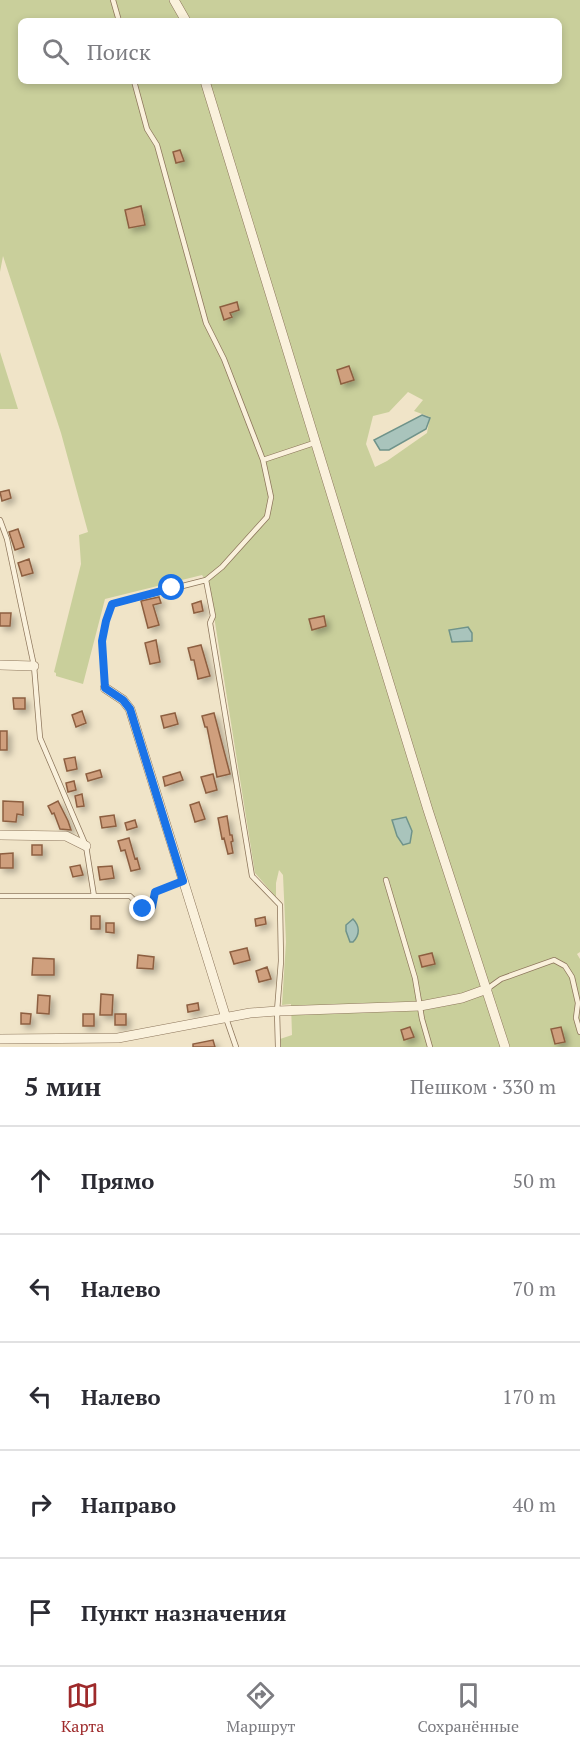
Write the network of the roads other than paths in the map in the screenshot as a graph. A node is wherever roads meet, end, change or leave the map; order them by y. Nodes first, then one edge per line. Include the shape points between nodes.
1 (113, 0) edge
2 (174, 0) edge
3 (118, 18) edge
4 (184, 18) edge
5 (135, 84) edge
6 (206, 84) edge
7 (314, 443) junction
8 (263, 460) junction
9 (0, 520) edge
10 (206, 580) junction
11 (0, 665) edge
12 (34, 666) junction
13 (105, 688) joint
14 (0, 835) edge
15 (86, 846) junction
16 (386, 880) dead end
17 (183, 881) junction
18 (0, 896) edge
19 (94, 896) junction
20 (488, 989) junction
21 (420, 1006) junction
22 (277, 1011) junction
23 (226, 1018) junction
24 (580, 1032) edge
25 (0, 1038) edge
26 (20, 1043) edge
27 (236, 1047) edge
28 (278, 1047) edge
29 (430, 1047) edge
30 (506, 1047) edge

1 - 3 lane
2 - 4 street
5 - 8 lane via 147,129 157,145 206,323
6 - 7 street
7 - 8 lane
7 - 20 street
8 - 10 lane via 271,497 267,517
9 - 12 lane
10 - 13 lane via 112,604 102,641
10 - 22 lane via 252,876 280,905
11 - 12 street
12 - 15 lane via 40,738
13 - 17 street via 130,709
14 - 15 street via 66,836
15 - 19 lane
16 - 21 lane
17 - 19 lane via 155,892 152,907 143,909 130,896
17 - 23 street
18 - 19 lane
20 - 21 street
20 - 24 lane via 501,979 554,960 566,966 572,977
20 - 30 street
21 - 22 street
21 - 29 lane
22 - 23 street
22 - 28 lane
23 - 26 street via 118,1038
23 - 27 lane
25 - 26 street

